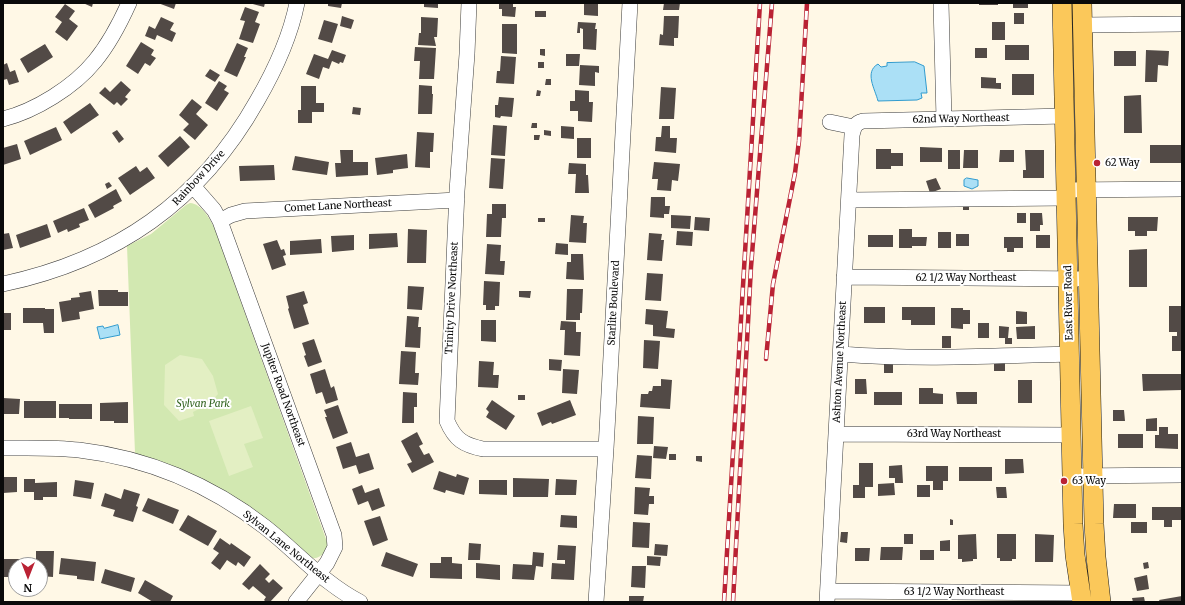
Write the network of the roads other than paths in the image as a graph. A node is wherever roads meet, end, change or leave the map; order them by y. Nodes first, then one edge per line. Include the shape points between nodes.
1 (129, 3) edge
2 (296, 3) edge
3 (469, 3) edge
4 (630, 3) edge
5 (942, 3) edge
6 (1062, 3) edge
7 (1082, 3) edge
8 (1182, 24) edge
9 (1082, 25) junction
10 (1064, 116) junction
11 (3, 119) edge
12 (944, 119) junction
13 (830, 122) dead end
14 (856, 125) junction
15 (193, 186) junction
16 (1182, 188) edge
17 (1087, 189) junction
18 (1066, 194) junction
19 (457, 200) junction
20 (849, 200) junction
21 (220, 221) junction
22 (844, 278) junction
23 (1068, 279) junction
24 (1088, 279) junction
25 (3, 284) edge
26 (841, 354) junction
27 (1070, 354) junction
28 (837, 434) junction
29 (1072, 435) junction
30 (3, 448) edge
31 (606, 449) junction
32 (1182, 475) edge
33 (1073, 476) junction
34 (1093, 476) junction
35 (318, 574) junction
36 (827, 596) edge
37 (1081, 597) edge
38 (296, 602) edge
39 (360, 602) edge
40 (596, 602) edge
41 (1101, 602) edge

1 - 11 street via 107,44 78,78 34,108
2 - 15 street, Rainbow Drive via 286,43 255,106 232,141
3 - 19 street, Trinity Drive Northeast
4 - 31 street, Starlite Boulevard
5 - 12 street
6 - 10 main road, East River Road
7 - 9 main road, East River Road
8 - 9 street
9 - 17 main road, East River Road
10 - 12 street, 62nd Way Northeast
10 - 18 main road, East River Road
12 - 14 street, 62nd Way Northeast via 864,121
13 - 14 street, 62nd Way Northeast
14 - 20 street, Ashton Avenue Northeast
15 - 21 street, Jupiter Road Northeast
15 - 25 street, Rainbow Drive via 163,214 139,231 88,258 57,270
16 - 17 street
17 - 18 street
17 - 24 main road, East River Road
18 - 20 street
18 - 23 main road, East River Road
19 - 21 street, Comet Lane Northeast via 245,211
19 - 31 street, Trinity Drive Northeast via 446,411 446,421 451,431 470,446 483,449
20 - 22 street, Ashton Avenue Northeast
21 - 35 street, Jupiter Road Northeast via 334,535 335,547
22 - 23 street, 62 1/2 Way Northeast
22 - 26 street, Ashton Avenue Northeast
23 - 24 street, 62 1/2 Way Northeast
23 - 27 main road, East River Road
24 - 34 main road, East River Road
26 - 27 street via 879,357
26 - 28 street, Ashton Avenue Northeast
27 - 29 main road, East River Road
28 - 29 street, 63rd Way Northeast
28 - 36 street, Ashton Avenue Northeast
29 - 33 main road, East River Road
30 - 35 street, Sylvan Lane Northeast via 78,450 108,454 164,470 194,482 219,495 265,527
31 - 40 street, Starlite Boulevard
32 - 34 street
33 - 34 street
33 - 37 main road, East River Road via 1073,524
34 - 41 main road, East River Road via 1096,557
35 - 38 street, Jupiter Road Northeast
35 - 39 street, Sylvan Lane Northeast
36 - 37 street, 63 1/2 Way Northeast

